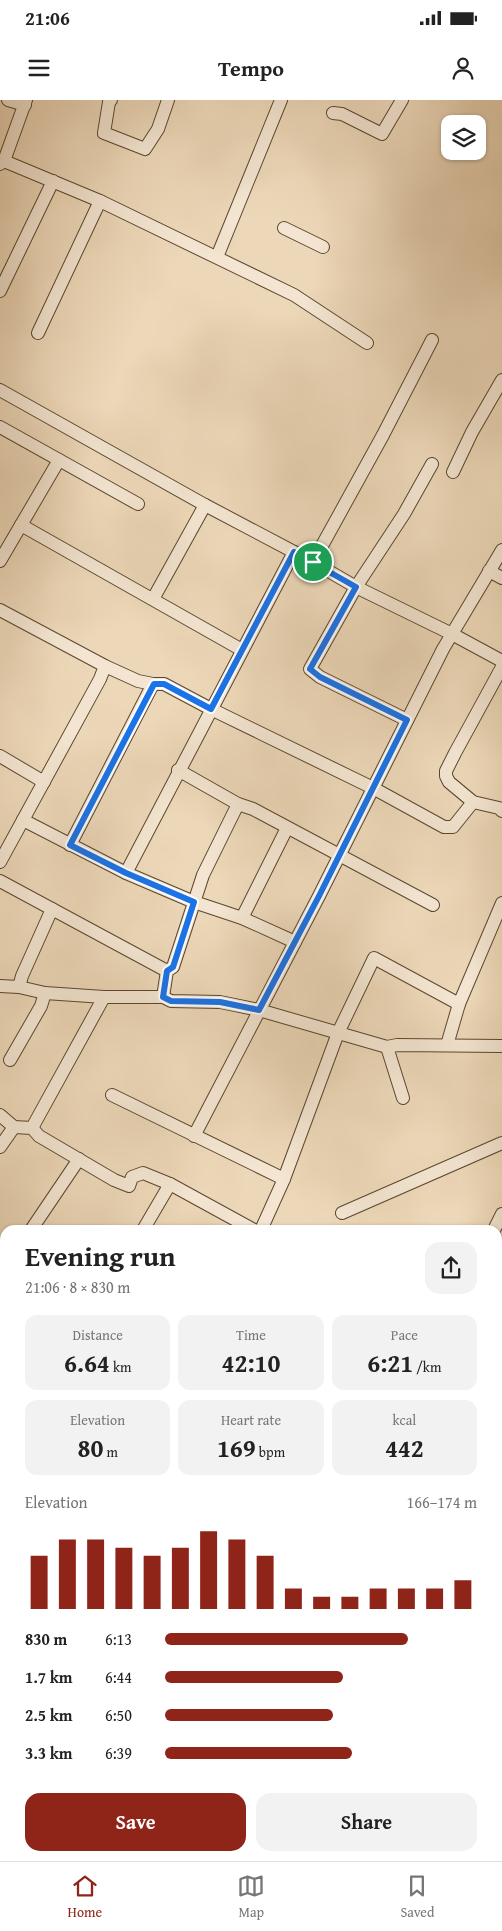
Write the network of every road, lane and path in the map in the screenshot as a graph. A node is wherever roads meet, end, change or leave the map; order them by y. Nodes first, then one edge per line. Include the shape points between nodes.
1 (8, 100) edge
2 (168, 100) edge
3 (281, 100) edge
4 (402, 100) edge
5 (108, 101) edge
6 (25, 103) edge
7 (332, 113) dead end
8 (2, 163) edge
9 (52, 181) junction
10 (100, 201) junction
11 (284, 228) dead end
12 (323, 247) dead end
13 (217, 257) junction
14 (0, 291) edge
15 (38, 333) dead end
16 (432, 340) dead end
17 (367, 343) dead end
18 (502, 380) edge
19 (0, 390) edge
20 (0, 426) edge
21 (59, 460) junction
22 (432, 464) dead end
23 (453, 472) dead end
24 (138, 504) dead end
25 (205, 506) junction
26 (21, 526) junction
27 (502, 550) edge
28 (294, 552) junction
29 (0, 561) edge
30 (313, 562) junction
31 (489, 571) junction
32 (502, 578) edge
33 (356, 587) junction
34 (153, 599) junction
35 (0, 610) edge
36 (452, 634) junction
37 (242, 650) junction
38 (502, 662) edge
39 (105, 666) junction
40 (502, 667) edge
41 (154, 684) junction
42 (211, 709) junction
43 (407, 720) junction
44 (0, 756) edge
45 (178, 770) junction
46 (44, 782) junction
47 (373, 788) junction
48 (473, 802) junction
49 (238, 804) junction
50 (501, 807) edge
51 (23, 820) junction
52 (287, 828) junction
53 (70, 845) junction
54 (340, 855) junction
55 (0, 862) edge
56 (126, 873) junction
57 (0, 881) edge
58 (194, 902) junction
59 (502, 902) edge
60 (433, 905) dead end
61 (52, 909) junction
62 (242, 918) junction
63 (295, 942) junction
64 (167, 971) junction
65 (0, 986) edge
66 (19, 987) junction
67 (45, 993) junction
68 (104, 997) junction
69 (163, 997) junction
70 (459, 1004) junction
71 (259, 1010) junction
72 (338, 1033) junction
73 (447, 1045) junction
74 (502, 1046) edge
75 (387, 1047) junction
76 (10, 1060) dead end
77 (112, 1095) dead end
78 (403, 1098) dead end
79 (0, 1116) edge
80 (14, 1127) junction
81 (32, 1128) junction
82 (194, 1136) junction
83 (502, 1143) edge
84 (0, 1147) edge
85 (78, 1159) junction
86 (284, 1179) junction
87 (170, 1184) junction
88 (342, 1213) dead end
89 (34, 1225) edge
90 (146, 1225) edge
91 (245, 1225) edge
92 (262, 1225) edge

1 - 6 street
2 - 5 street via 158,129 145,149 104,133
3 - 13 street
4 - 7 street via 382,134 342,114
6 - 8 street
8 - 9 street
9 - 10 street
9 - 14 street
10 - 13 street
10 - 15 street
11 - 12 street
13 - 17 street via 294,295
16 - 30 street
18 - 23 street
19 - 25 street
20 - 21 street
21 - 24 street
21 - 26 street
22 - 33 street
25 - 28 street
25 - 34 street
26 - 29 street
26 - 34 street
27 - 31 street
28 - 30 street
28 - 37 street
30 - 33 street
31 - 32 street
31 - 36 street
33 - 36 street
33 - 43 street via 310,669
34 - 37 street
35 - 39 street
36 - 38 street
36 - 43 street
37 - 42 street
39 - 41 street via 138,681
39 - 46 street
40 - 48 street via 446,771 449,782
41 - 42 street via 164,684
41 - 53 street
42 - 45 street
42 - 47 street
43 - 47 street
44 - 46 street
45 - 49 street
45 - 56 street
46 - 51 street
47 - 48 street via 444,827 453,827
47 - 54 street
48 - 50 street
49 - 52 street
49 - 58 street via 203,875
51 - 53 street
51 - 55 street
52 - 54 street
52 - 62 street
53 - 56 street
54 - 60 street
54 - 63 street
56 - 58 street
57 - 61 street
58 - 62 street
58 - 64 street via 173,967
59 - 70 street
61 - 64 street
61 - 66 street
62 - 63 street
63 - 71 street
64 - 69 street
65 - 66 street
66 - 67 street
67 - 68 street
67 - 76 street
68 - 69 street
68 - 81 street
69 - 71 street via 171,1001 220,1002
70 - 72 street via 374,958
70 - 73 street
71 - 72 street
71 - 82 street
72 - 75 street
72 - 86 street
73 - 74 street
73 - 75 street
75 - 78 street
77 - 82 street
79 - 80 street
80 - 81 street
80 - 84 street
81 - 85 street
82 - 86 street
83 - 88 street
85 - 87 street via 129,1186 132,1177 143,1173
85 - 89 street
86 - 92 street
87 - 90 street
87 - 91 street

